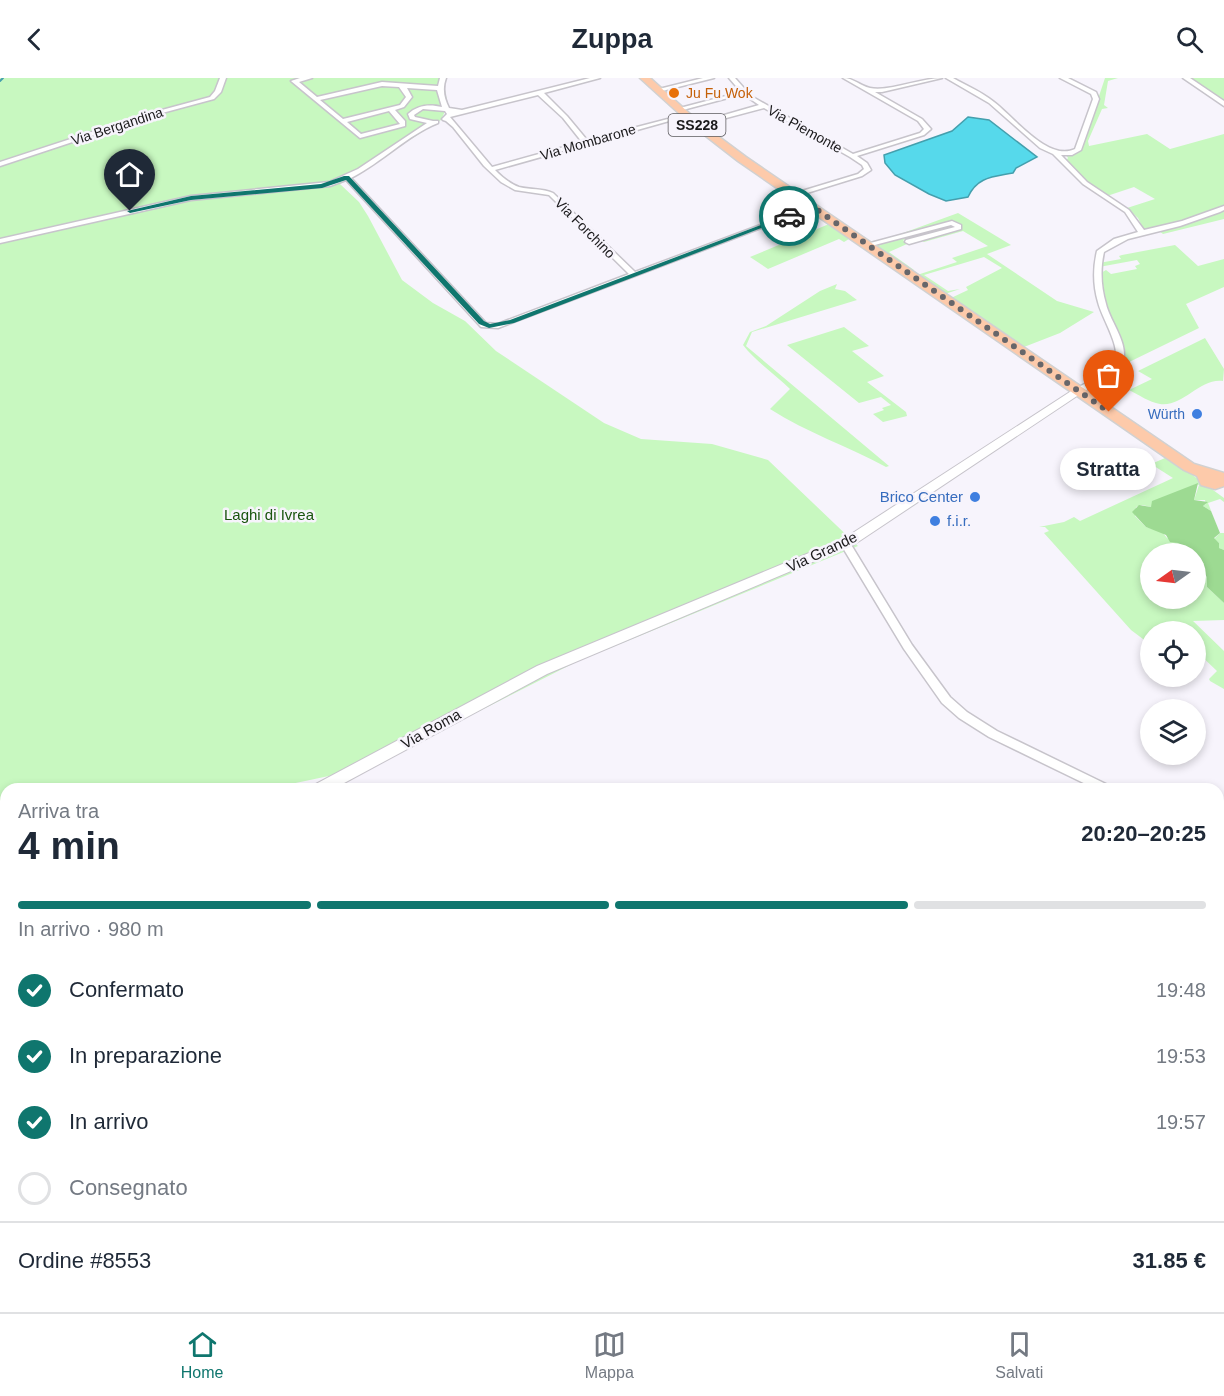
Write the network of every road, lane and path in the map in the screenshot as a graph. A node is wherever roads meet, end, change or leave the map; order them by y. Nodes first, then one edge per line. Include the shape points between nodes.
1 (224, 78) edge
2 (309, 78) edge
3 (389, 78) edge
4 (443, 78) edge
5 (597, 78) edge
6 (645, 78) edge
7 (711, 78) edge
8 (732, 78) edge
9 (846, 78) edge
10 (939, 78) edge
11 (949, 78) edge
12 (1063, 78) edge
13 (1186, 78) edge
14 (929, 79) edge
15 (404, 87) junction
16 (440, 90) junction
17 (658, 90) junction
18 (746, 92) junction
19 (540, 93) junction
20 (882, 94) junction
21 (316, 99) junction
22 (1224, 104) edge
23 (432, 106) junction
24 (764, 106) junction
25 (391, 109) junction
26 (682, 112) junction
27 (446, 118) junction
28 (342, 121) junction
29 (421, 124) junction
30 (696, 124) junction
31 (393, 129) junction
32 (407, 139) junction
33 (586, 143) junction
34 (1055, 153) junction
35 (852, 156) junction
36 (0, 164) edge
37 (492, 169) junction
38 (347, 178) junction
39 (794, 195) junction
40 (813, 207) junction
41 (1224, 208) edge
42 (1142, 232) junction
43 (0, 241) edge
44 (909, 242) dead end
45 (867, 244) junction
46 (634, 275) junction
47 (1079, 390) junction
48 (1221, 487) edge
49 (845, 543) junction
50 (542, 670) joint
51 (331, 783) edge
52 (1094, 783) edge

1 - 36 street, Via Bergandina via 212,98
2 - 21 street via 294,81
3 - 15 street
4 - 16 street
5 - 19 street
6 - 17 main road, SS228
7 - 17 street
8 - 18 street, Via Piemonte
9 - 20 street
10 - 14 street
11 - 34 street via 991,102 1042,147
12 - 34 street via 1094,93 1096,99 1078,150
13 - 22 street
14 - 20 street
15 - 16 street
15 - 21 street via 376,84
15 - 25 street via 409,97 402,106
16 - 23 street
16 - 27 street
17 - 26 main road, SS228
18 - 24 street, Via Piemonte
18 - 26 street, Via Mombarone
19 - 27 street
19 - 33 street
20 - 35 street via 927,125 927,132
21 - 28 street
23 - 27 street
23 - 29 street via 412,113 412,118
24 - 30 street
24 - 35 street, Via Piemonte
25 - 28 street
25 - 31 street via 403,124
26 - 30 main road, SS228
26 - 33 street, Via Mombarone
27 - 29 street
27 - 37 street, Via Forchino
28 - 31 street via 360,136
29 - 32 street
30 - 39 main road, SS228
31 - 32 street
32 - 38 street
33 - 37 street, Via Mombarone
34 - 42 street via 1085,183 1127,211
35 - 39 street via 868,170
37 - 46 street, Via Forchino via 516,188 551,194
38 - 43 street via 322,186 191,198
38 - 46 street via 484,325 511,322
39 - 40 main road, SS228
40 - 45 main road, SS228
40 - 46 street
41 - 42 street
42 - 47 street via 1112,242 1101,251 1098,273 1104,310 1119,347 1119,362
44 - 45 street via 959,226 952,223
45 - 47 main road, SS228
47 - 48 main road, SS228 via 1189,467 1219,476 1223,480
47 - 49 street, Via Grande
49 - 50 street, Via Grande
49 - 52 street via 908,647 946,700 993,734
50 - 51 street, Via Roma

